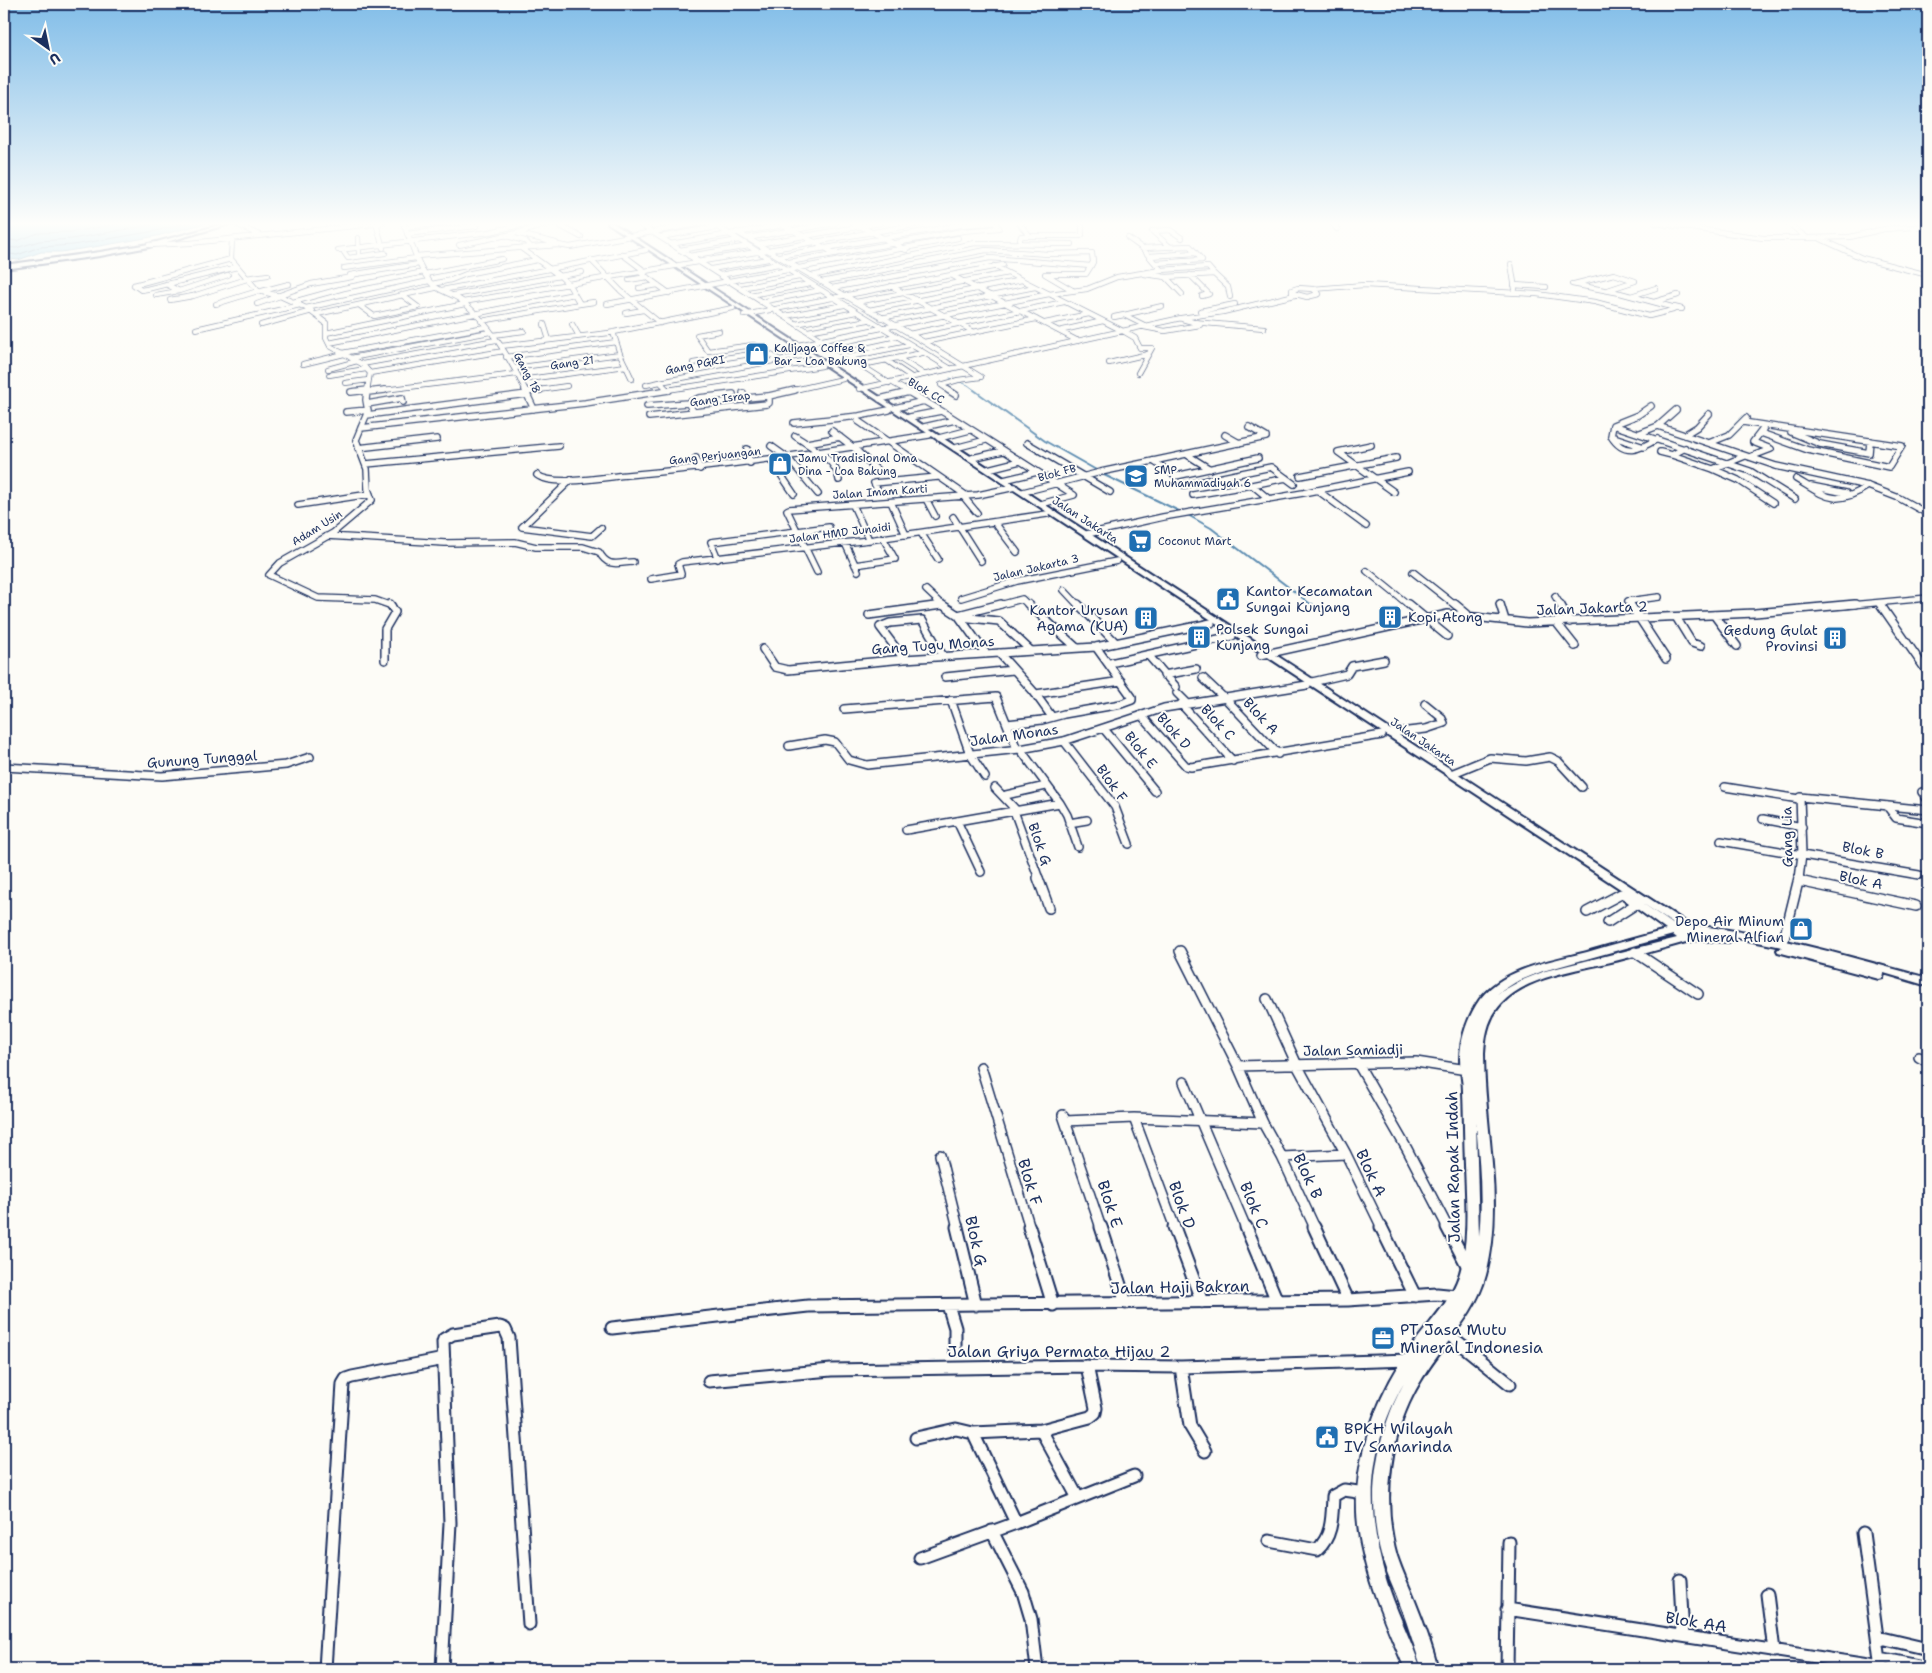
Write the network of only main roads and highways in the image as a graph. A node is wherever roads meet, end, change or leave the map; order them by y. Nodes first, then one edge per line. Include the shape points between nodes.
1 (723, 301) edge
2 (726, 301) edge
3 (747, 314) junction
4 (795, 346) junction
5 (860, 388) junction
6 (892, 409) junction
7 (1011, 488) junction
8 (1196, 610) junction
9 (1264, 654) junction
10 (1608, 881) junction
11 (1686, 933) junction
12 (1855, 965) junction
13 (1928, 982) edge
14 (1928, 989) edge
15 (1367, 1467) junction
16 (1384, 1472) junction
17 (1413, 1669) edge
18 (1430, 1669) edge

1 - 3 main road, Jalan Jakarta
2 - 3 main road, Jalan Jakarta
3 - 4 main road, Jalan Jakarta
4 - 5 main road, Jalan Jakarta
4 - 5 main road, Jalan Jakarta
5 - 6 main road, Jalan Jakarta
5 - 6 main road, Jalan Jakarta
6 - 7 main road, Jalan Jakarta
6 - 7 main road, Jalan Jakarta via 910,417 972,458
7 - 8 main road, Jalan Jakarta via 1117,562
7 - 8 main road, Jalan Jakarta via 1023,492 1087,534
8 - 9 main road, Jalan Jakarta
8 - 9 main road, Jalan Jakarta
9 - 10 main road, Jalan Jakarta
10 - 11 main road, Jalan Jakarta
10 - 11 main road, Jalan Jakarta via 1621,894
11 - 12 main road
11 - 12 main road via 1726,932 1783,943
11 - 15 main road, Jalan Rapak Indah via 1539,968 1503,984 1479,1008 1467,1046 1474,1214 1469,1269 1457,1296 1393,1387 1375,1429
11 - 16 main road, Jalan Rapak Indah via 1635,952 1547,974 1510,990 1498,1000 1484,1021 1479,1038 1478,1066 1487,1213 1485,1254 1470,1300 1407,1390 1395,1416
12 - 13 main road
12 - 14 main road
15 - 16 main road
15 - 17 main road, Jalan Rapak Indah via 1365,1493 1369,1546
16 - 18 main road, Jalan Rapak Indah via 1381,1503 1386,1546

